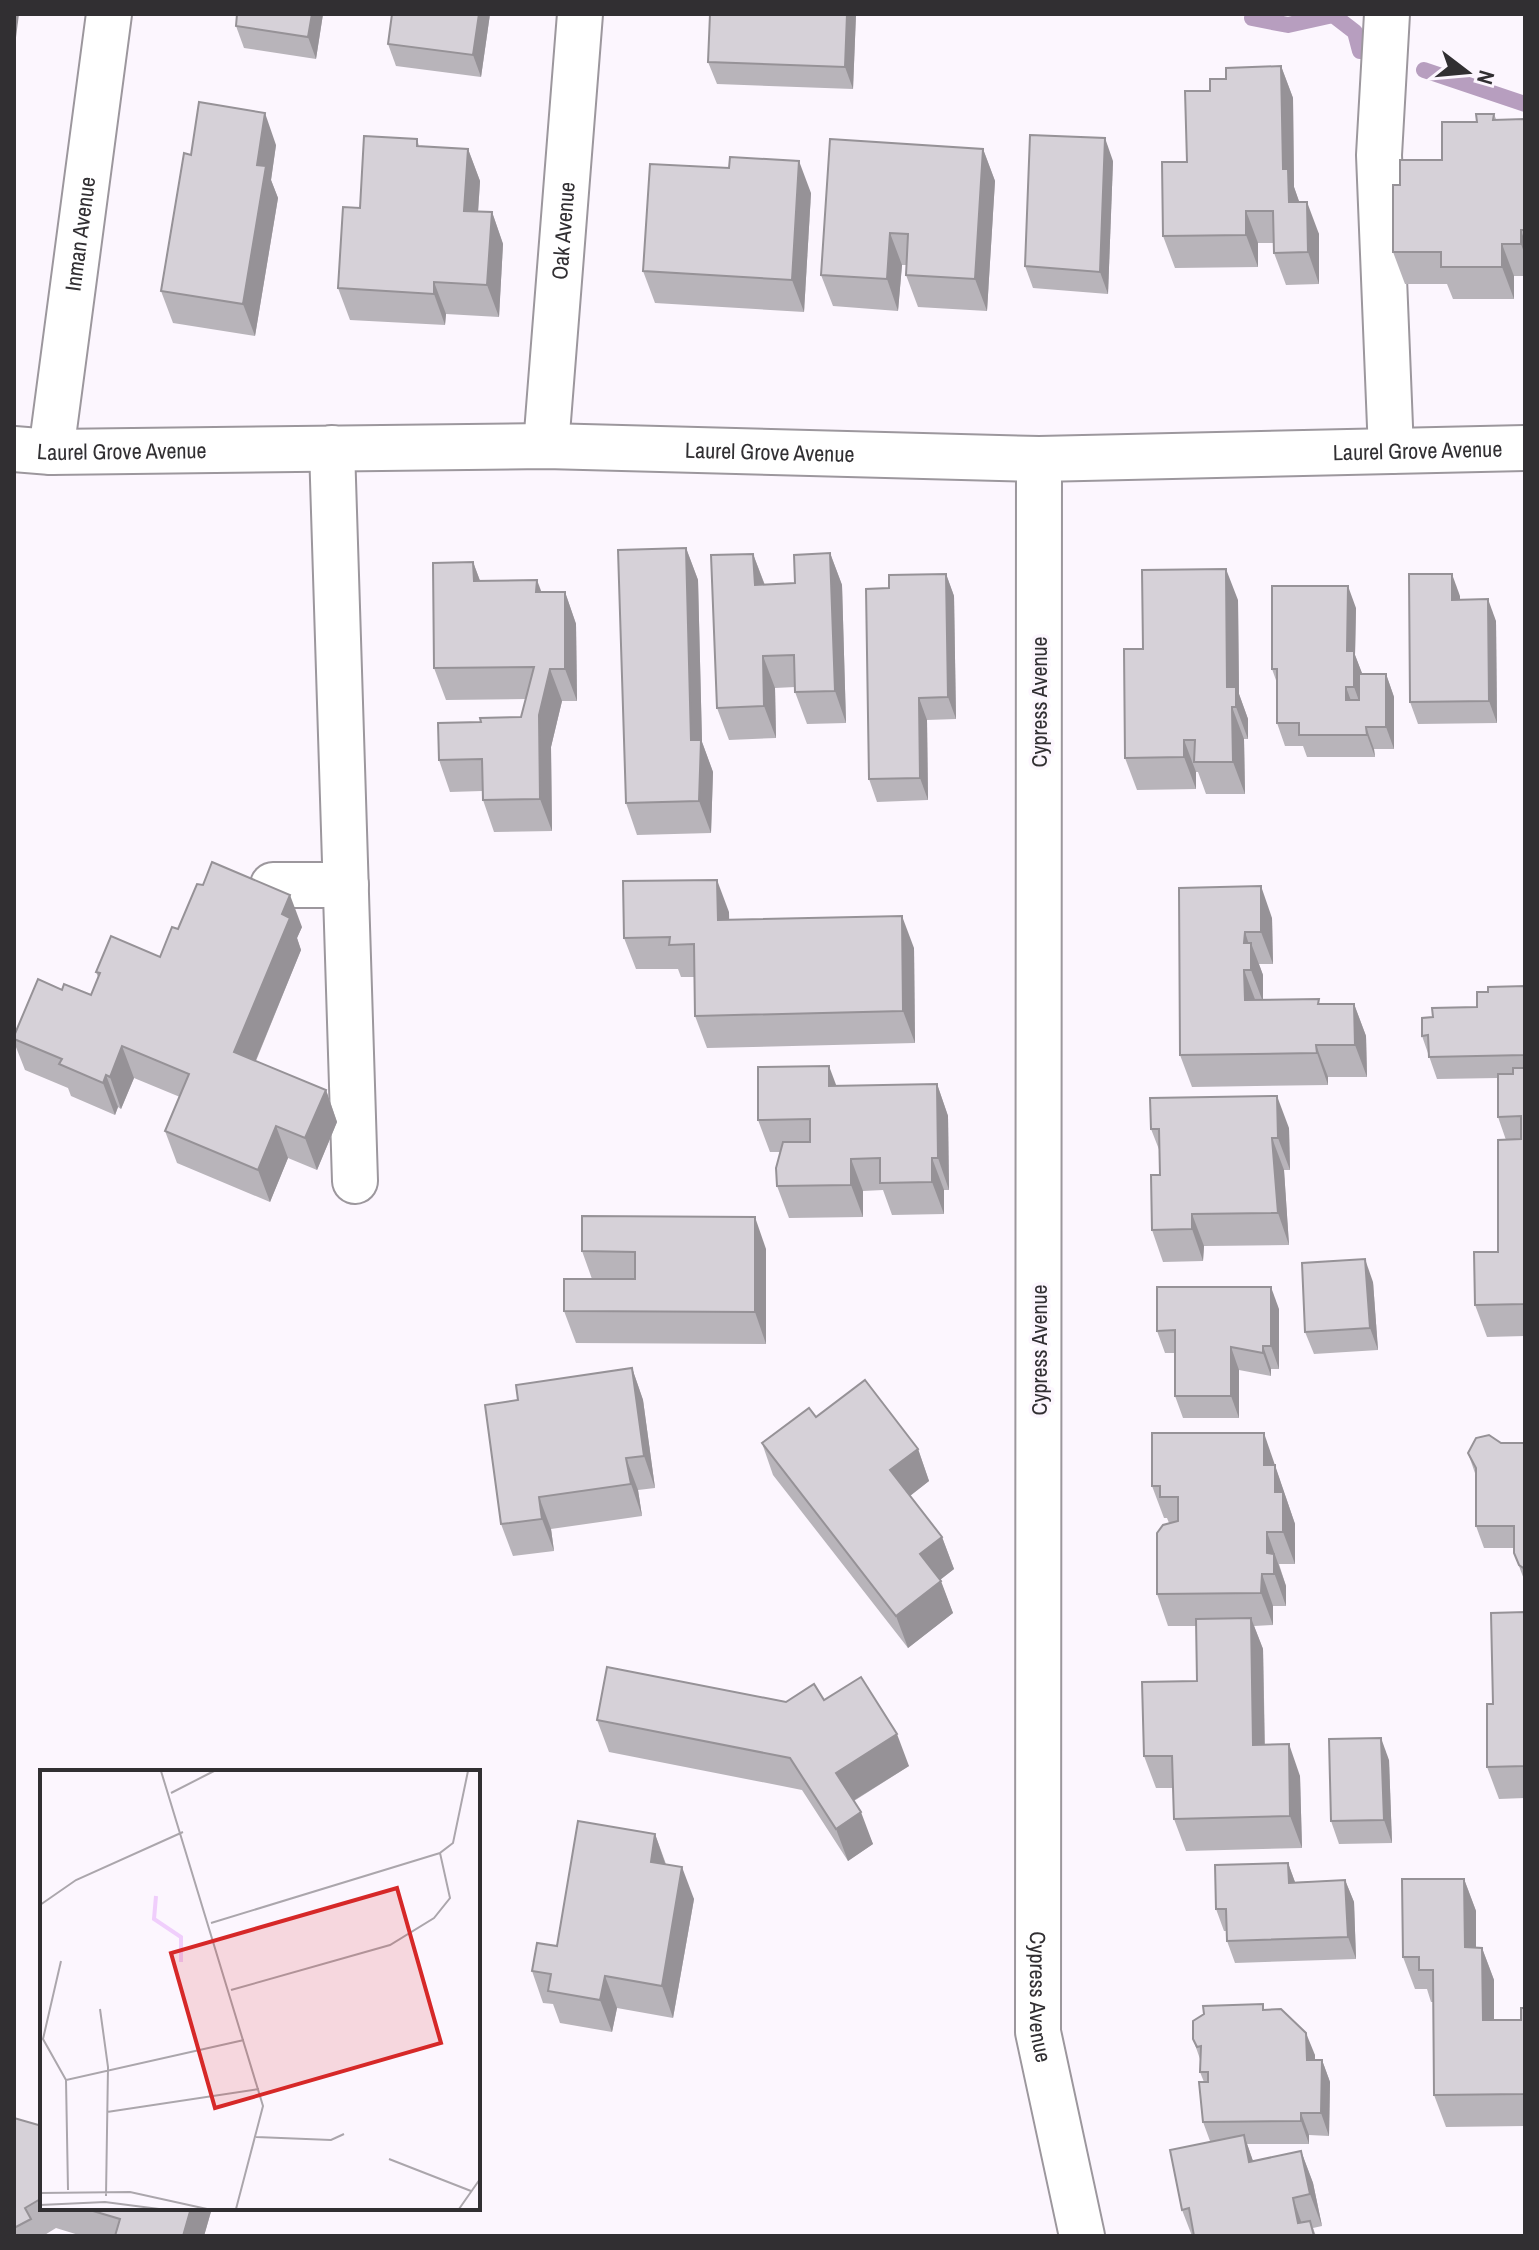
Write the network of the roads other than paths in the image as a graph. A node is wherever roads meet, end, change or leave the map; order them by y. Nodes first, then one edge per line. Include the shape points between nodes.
1 (109, 14) edge
2 (580, 14) edge
3 (1387, 14) edge
4 (546, 446) junction
5 (332, 448) junction
6 (1525, 448) edge
7 (33, 450) edge
8 (1391, 451) junction
9 (1039, 459) junction
10 (273, 885) edge
11 (346, 885) junction
12 (355, 1181) dead end
13 (1082, 2236) edge

1 - 7 street, Inman Avenue
2 - 4 street, Oak Avenue
3 - 8 street via 1379,155
4 - 5 street, Laurel Grove Avenue
4 - 9 street, Laurel Grove Avenue
5 - 7 street, Laurel Grove Avenue
5 - 11 street
6 - 8 street, Laurel Grove Avenue
8 - 9 street, Laurel Grove Avenue
9 - 13 street, Cypress Avenue via 1038,2032
10 - 11 street
11 - 12 street

